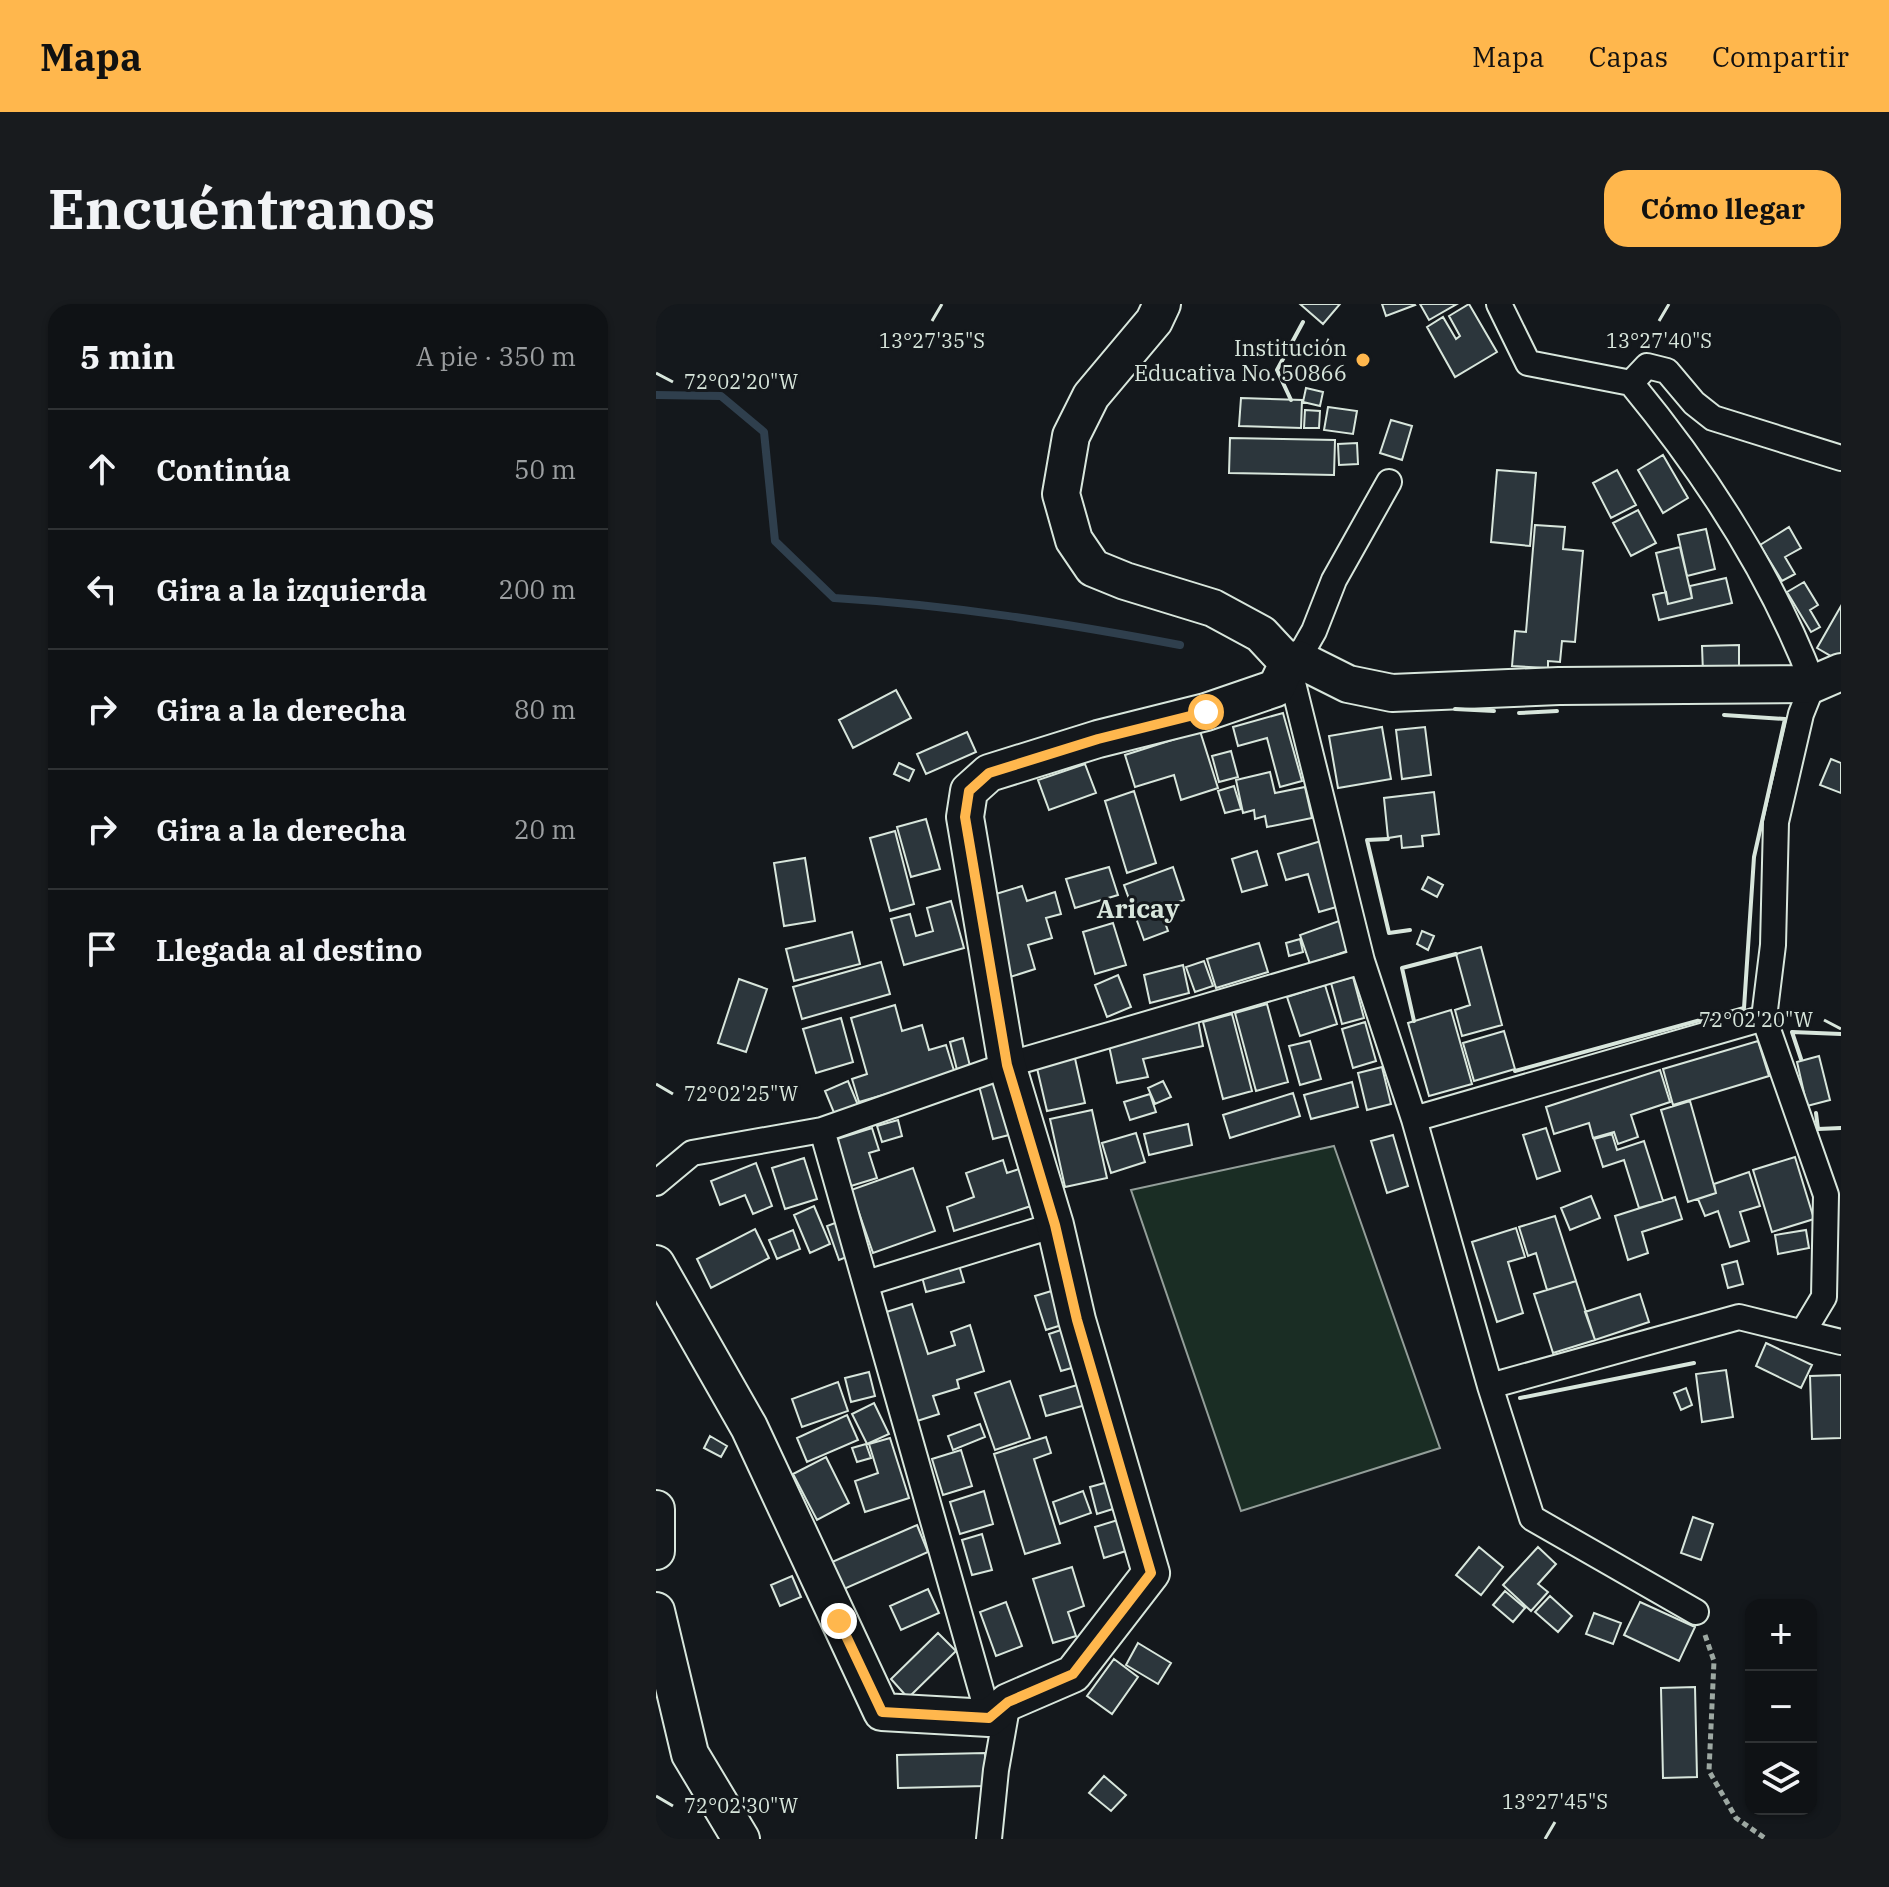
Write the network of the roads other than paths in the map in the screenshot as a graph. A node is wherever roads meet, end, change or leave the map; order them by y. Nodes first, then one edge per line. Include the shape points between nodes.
1 (1162, 304) edge
2 (1499, 304) edge
3 (1631, 383) junction
4 (1841, 458) edge
5 (1389, 482) dead end
6 (1293, 661) junction
7 (1827, 678) edge
8 (1362, 961) junction
9 (1764, 1018) junction
10 (1007, 1065) junction
11 (1414, 1119) junction
12 (822, 1130) junction
13 (656, 1183) edge
14 (1055, 1225) junction
15 (656, 1264) edge
16 (867, 1283) junction
17 (1803, 1332) junction
18 (1841, 1342) edge
19 (1490, 1386) junction
20 (656, 1509) edge
21 (656, 1551) edge
22 (656, 1611) edge
23 (1696, 1612) road end
24 (998, 1710) junction
25 (741, 1839) edge
26 (989, 1839) edge

1 - 6 street via 1154,321 1091,396 1071,436 1061,494 1074,540 1093,568 1213,608 1261,634
2 - 3 street via 1528,363
3 - 4 street via 1647,366 1667,371 1713,418
3 - 7 street via 1722,504 1793,632
5 - 6 street via 1334,580 1314,631
6 - 7 street via 1348,684 1392,693
6 - 8 street
6 - 10 street via 1276,688 989,773 969,791 965,817
7 - 9 street via 1801,714 1776,822 1773,945
8 - 10 street
8 - 11 street
9 - 11 street
9 - 17 street via 1826,1195 1824,1297
10 - 12 street
10 - 14 street
11 - 19 street
12 - 13 street via 692,1153
12 - 16 street
14 - 16 street
14 - 24 street via 1077,1320 1151,1573 1073,1674
15 - 24 street via 749,1427 882,1712
16 - 24 street
17 - 18 street
17 - 19 street via 1739,1317
19 - 23 street via 1532,1518
20 - 21 street
22 - 25 street via 690,1754
24 - 26 street

